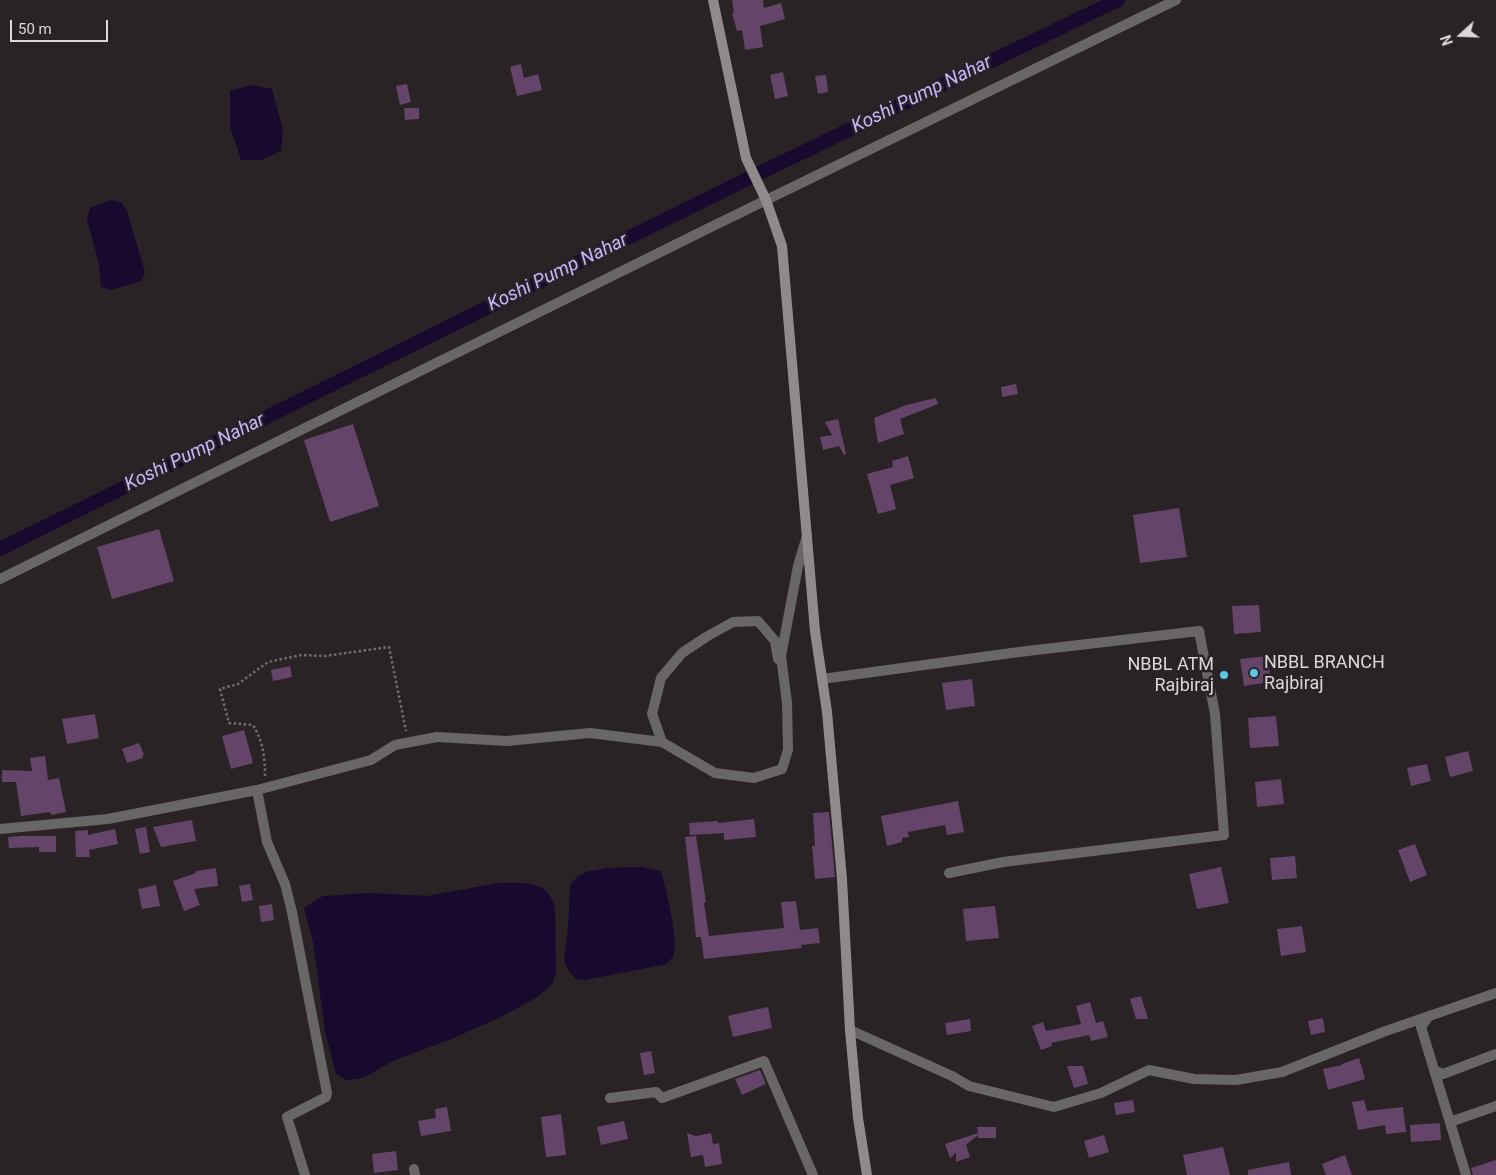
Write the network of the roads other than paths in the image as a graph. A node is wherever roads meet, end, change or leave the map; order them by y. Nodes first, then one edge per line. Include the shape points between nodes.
1 (713, 0) edge
2 (1176, 0) edge
3 (766, 200) junction
4 (807, 536) junction
5 (0, 579) edge
6 (822, 679) junction
7 (787, 703) junction
8 (662, 742) junction
9 (261, 789) junction
10 (0, 829) edge
11 (949, 873) dead end
12 (1496, 993) edge
13 (1430, 1016) junction
14 (850, 1030) junction
15 (1496, 1054) edge
16 (1434, 1070) junction
17 (610, 1098) dead end
18 (1496, 1106) edge
19 (1450, 1122) junction
20 (305, 1175) edge
21 (814, 1175) edge
22 (867, 1175) edge
23 (1466, 1175) edge

1 - 3 street via 746,158
2 - 3 street
3 - 4 street via 782,246
3 - 5 street
4 - 6 street
4 - 7 street via 781,656
6 - 11 street via 1199,631 1215,714 1224,835 1004,862
6 - 14 street via 842,880
7 - 8 street via 788,750 782,769 754,778 715,773
7 - 8 street via 775,641 758,622 734,622 682,653 661,678 652,714
8 - 9 street via 590,733 507,741 437,737 395,745 371,760
9 - 10 street via 108,819
9 - 20 street via 268,842 292,912 327,1093 287,1117
12 - 13 street
13 - 14 street via 1282,1072 1236,1080 1194,1079 1149,1070 1101,1093 1054,1107 970,1086
13 - 16 street via 1421,1027
14 - 22 street
15 - 16 street via 1443,1074
16 - 19 street
17 - 21 street via 656,1092 662,1098 764,1061
18 - 19 street
19 - 23 street

